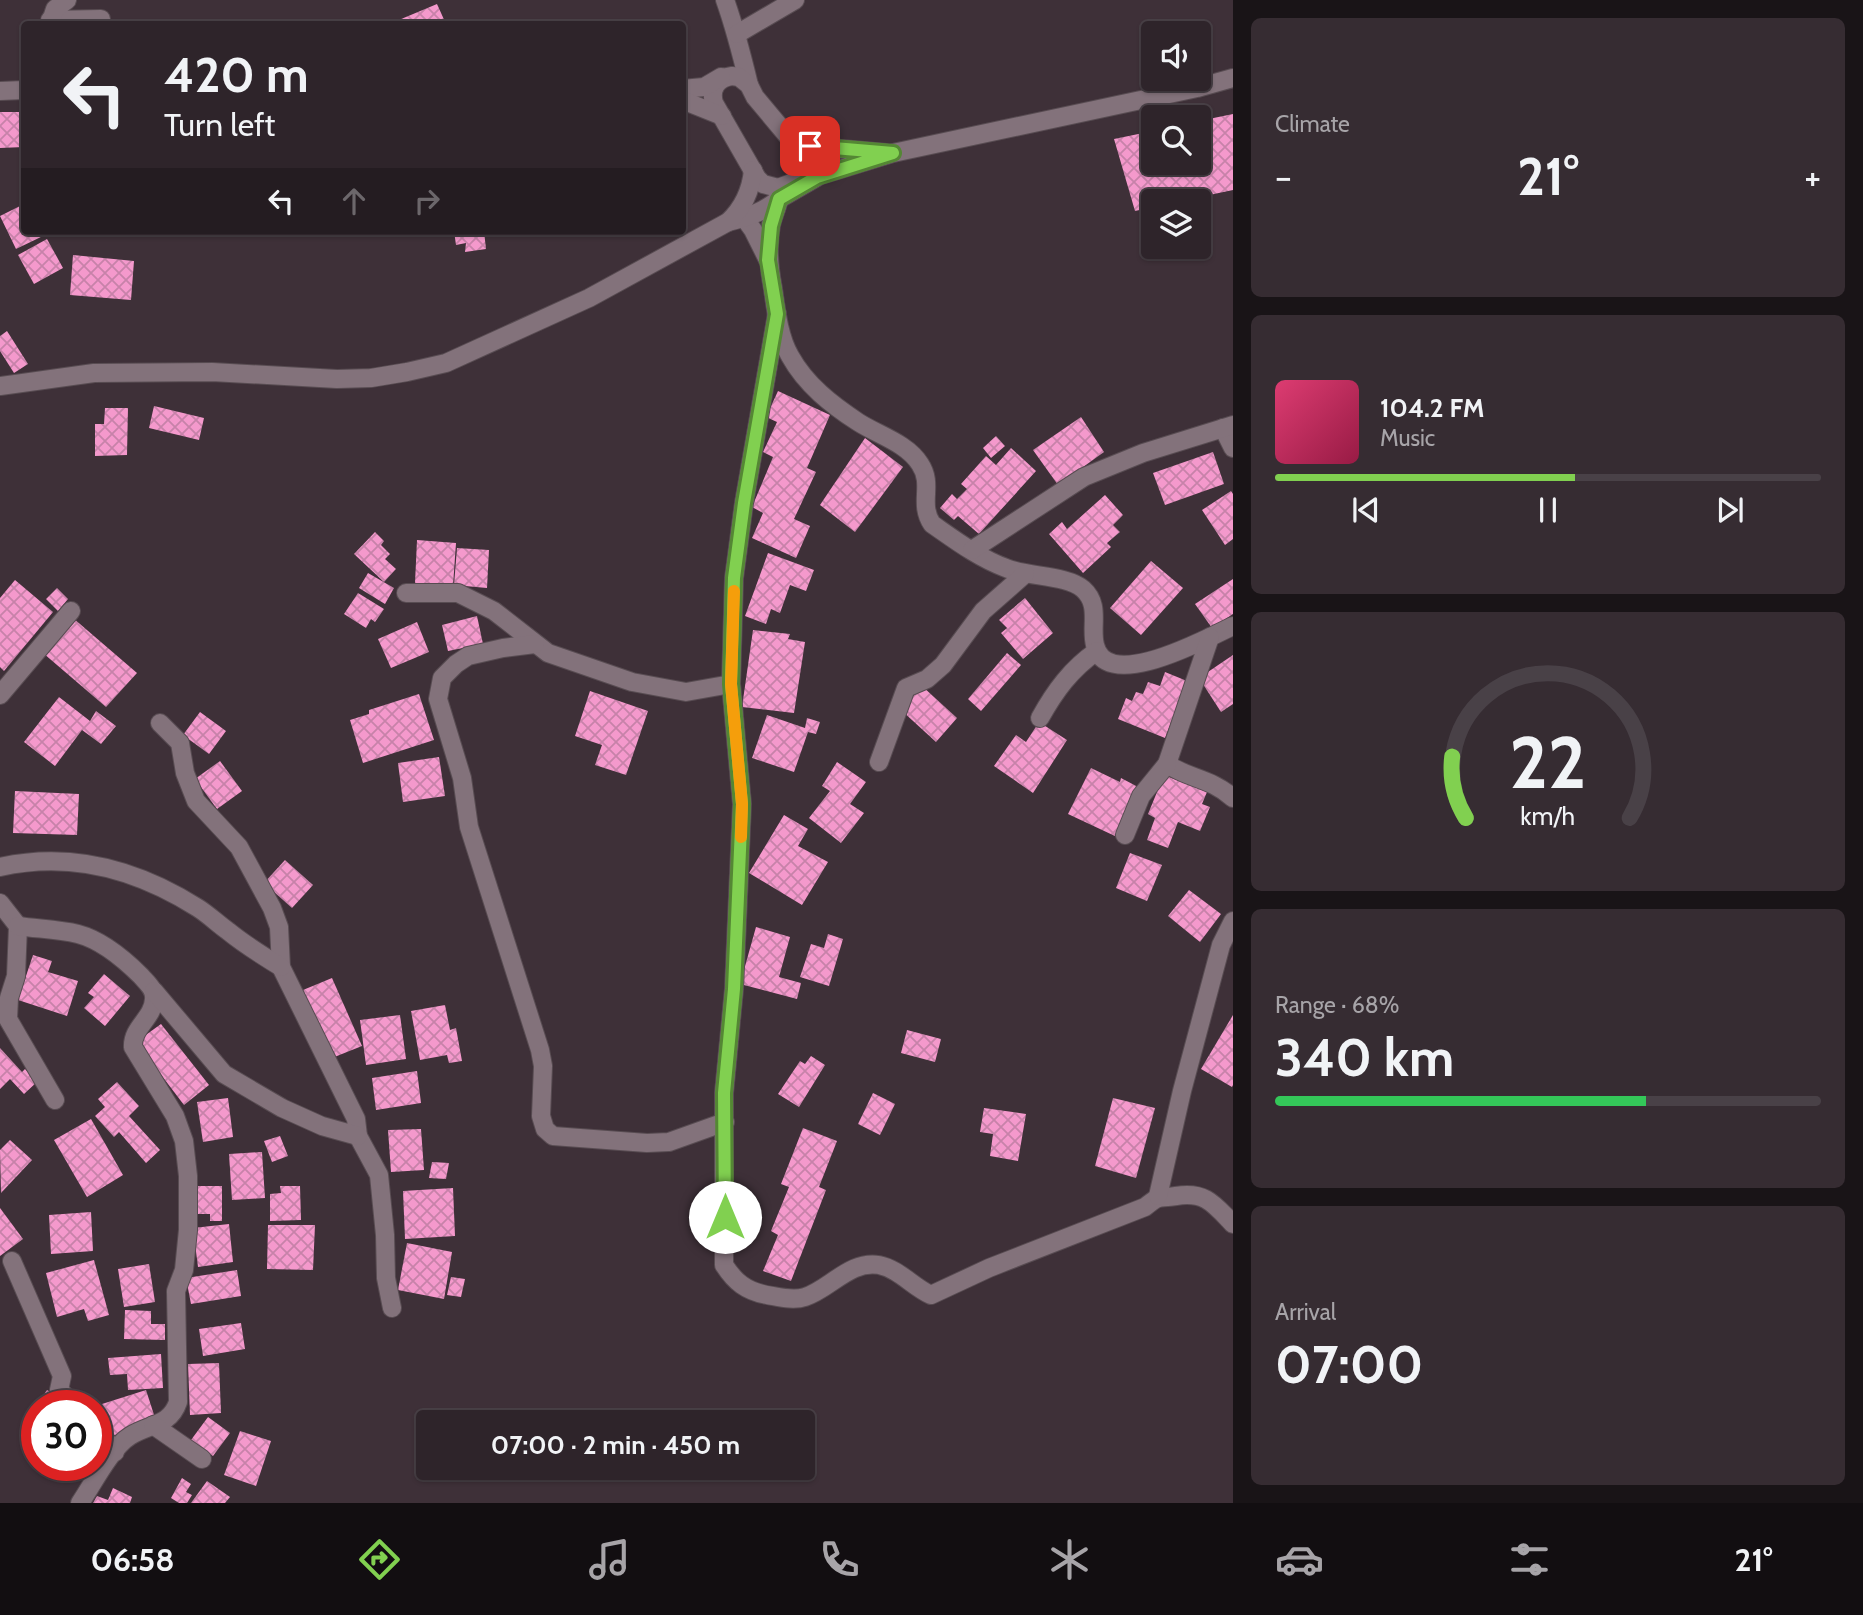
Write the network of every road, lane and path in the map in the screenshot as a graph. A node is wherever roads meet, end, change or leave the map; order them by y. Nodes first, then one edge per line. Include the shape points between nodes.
1 (67, 0) edge
2 (725, 0) edge
3 (795, 0) edge
4 (101, 19) dead end
5 (50, 21) edge
6 (67, 21) edge
7 (738, 41) junction
8 (1233, 78) edge
9 (720, 79) junction
10 (686, 89) edge
11 (21, 90) edge
12 (0, 91) edge
13 (752, 91) junction
14 (686, 101) edge
15 (720, 114) junction
16 (793, 142) junction
17 (893, 153) junction
18 (753, 170) junction
19 (817, 177) junction
20 (794, 183) junction
21 (779, 199) junction
22 (737, 216) junction
23 (768, 260) junction
24 (777, 314) junction
25 (0, 386) edge
26 (1228, 427) edge
27 (1233, 448) edge
28 (972, 550) junction
29 (1025, 574) junction
30 (406, 593) dead end
31 (71, 611) dead end
32 (1233, 626) edge
33 (1210, 637) junction
34 (535, 644) junction
35 (1097, 651) junction
36 (731, 684) junction
37 (0, 695) edge
38 (1040, 718) dead end
39 (159, 723) dead end
40 (879, 762) dead end
41 (1167, 764) junction
42 (1233, 798) edge
43 (1125, 835) dead end
44 (0, 867) edge
45 (0, 904) edge
46 (1233, 921) edge
47 (18, 926) junction
48 (281, 967) junction
49 (154, 991) junction
50 (55, 1100) dead end
51 (726, 1122) junction
52 (358, 1136) junction
53 (1158, 1196) junction
54 (1233, 1199) edge
55 (1209, 1200) junction
56 (1233, 1224) edge
57 (12, 1261) dead end
58 (392, 1308) dead end
59 (59, 1390) edge
60 (153, 1425) junction
61 (112, 1447) edge
62 (116, 1452) junction
63 (202, 1459) dead end
64 (80, 1503) edge

1 - 5 street via 54,9
2 - 7 street
3 - 7 street
4 - 6 street
7 - 9 street
7 - 13 street
8 - 17 street
9 - 10 street
9 - 13 street via 738,77
9 - 15 street via 712,97
11 - 12 street
13 - 16 street
14 - 15 street
15 - 18 street
16 - 17 street
16 - 20 street via 803,160
17 - 19 street
18 - 20 street via 770,187
18 - 22 street via 752,184
19 - 20 street
19 - 21 street
20 - 21 street
21 - 22 street via 765,210
21 - 23 street
22 - 23 street via 753,230
22 - 25 street via 589,299 446,363 408,372 337,379 212,372 94,373
23 - 24 street
24 - 28 street via 788,354 804,377 831,404 905,448 920,463 928,482 926,516
24 - 36 street via 734,578
26 - 27 street
26 - 28 street via 1084,477
28 - 29 street via 990,562
29 - 35 street via 1066,580 1084,589 1095,612
29 - 40 street via 983,611 943,665 906,688
30 - 34 street via 458,593 494,611
31 - 37 street
32 - 33 street
33 - 35 street via 1128,666 1114,666
33 - 41 street
34 - 36 street via 548,653 632,682 686,692
34 - 51 street via 468,656 442,678 438,699 462,778 469,827 540,1050 545,1129 553,1136 647,1143 669,1142
35 - 38 street via 1078,664
36 - 51 street via 742,804
39 - 48 street via 180,743 185,773 197,801 239,847 272,908 281,935
41 - 42 street via 1213,783
41 - 43 street via 1141,796
44 - 48 street via 71,861 146,879 201,910
45 - 47 street
46 - 53 street via 1222,945 1182,1091
47 - 49 street via 70,932 96,941 131,966
47 - 50 street via 8,1019
48 - 52 street via 356,1119
49 - 52 street via 224,1074 282,1108
49 - 60 street via 148,1017 136,1030 134,1048 176,1115 184,1141 188,1203 184,1270 176,1291 178,1402 174,1413
51 - 53 street via 724,1265 744,1288 768,1295 806,1297 858,1267 879,1265 931,1296 1000,1263 1145,1207
52 - 58 street via 379,1175
53 - 55 street via 1199,1195
54 - 55 street
55 - 56 street
57 - 59 street via 62,1376
60 - 62 street via 126,1439
60 - 63 street
61 - 62 street
62 - 64 street

